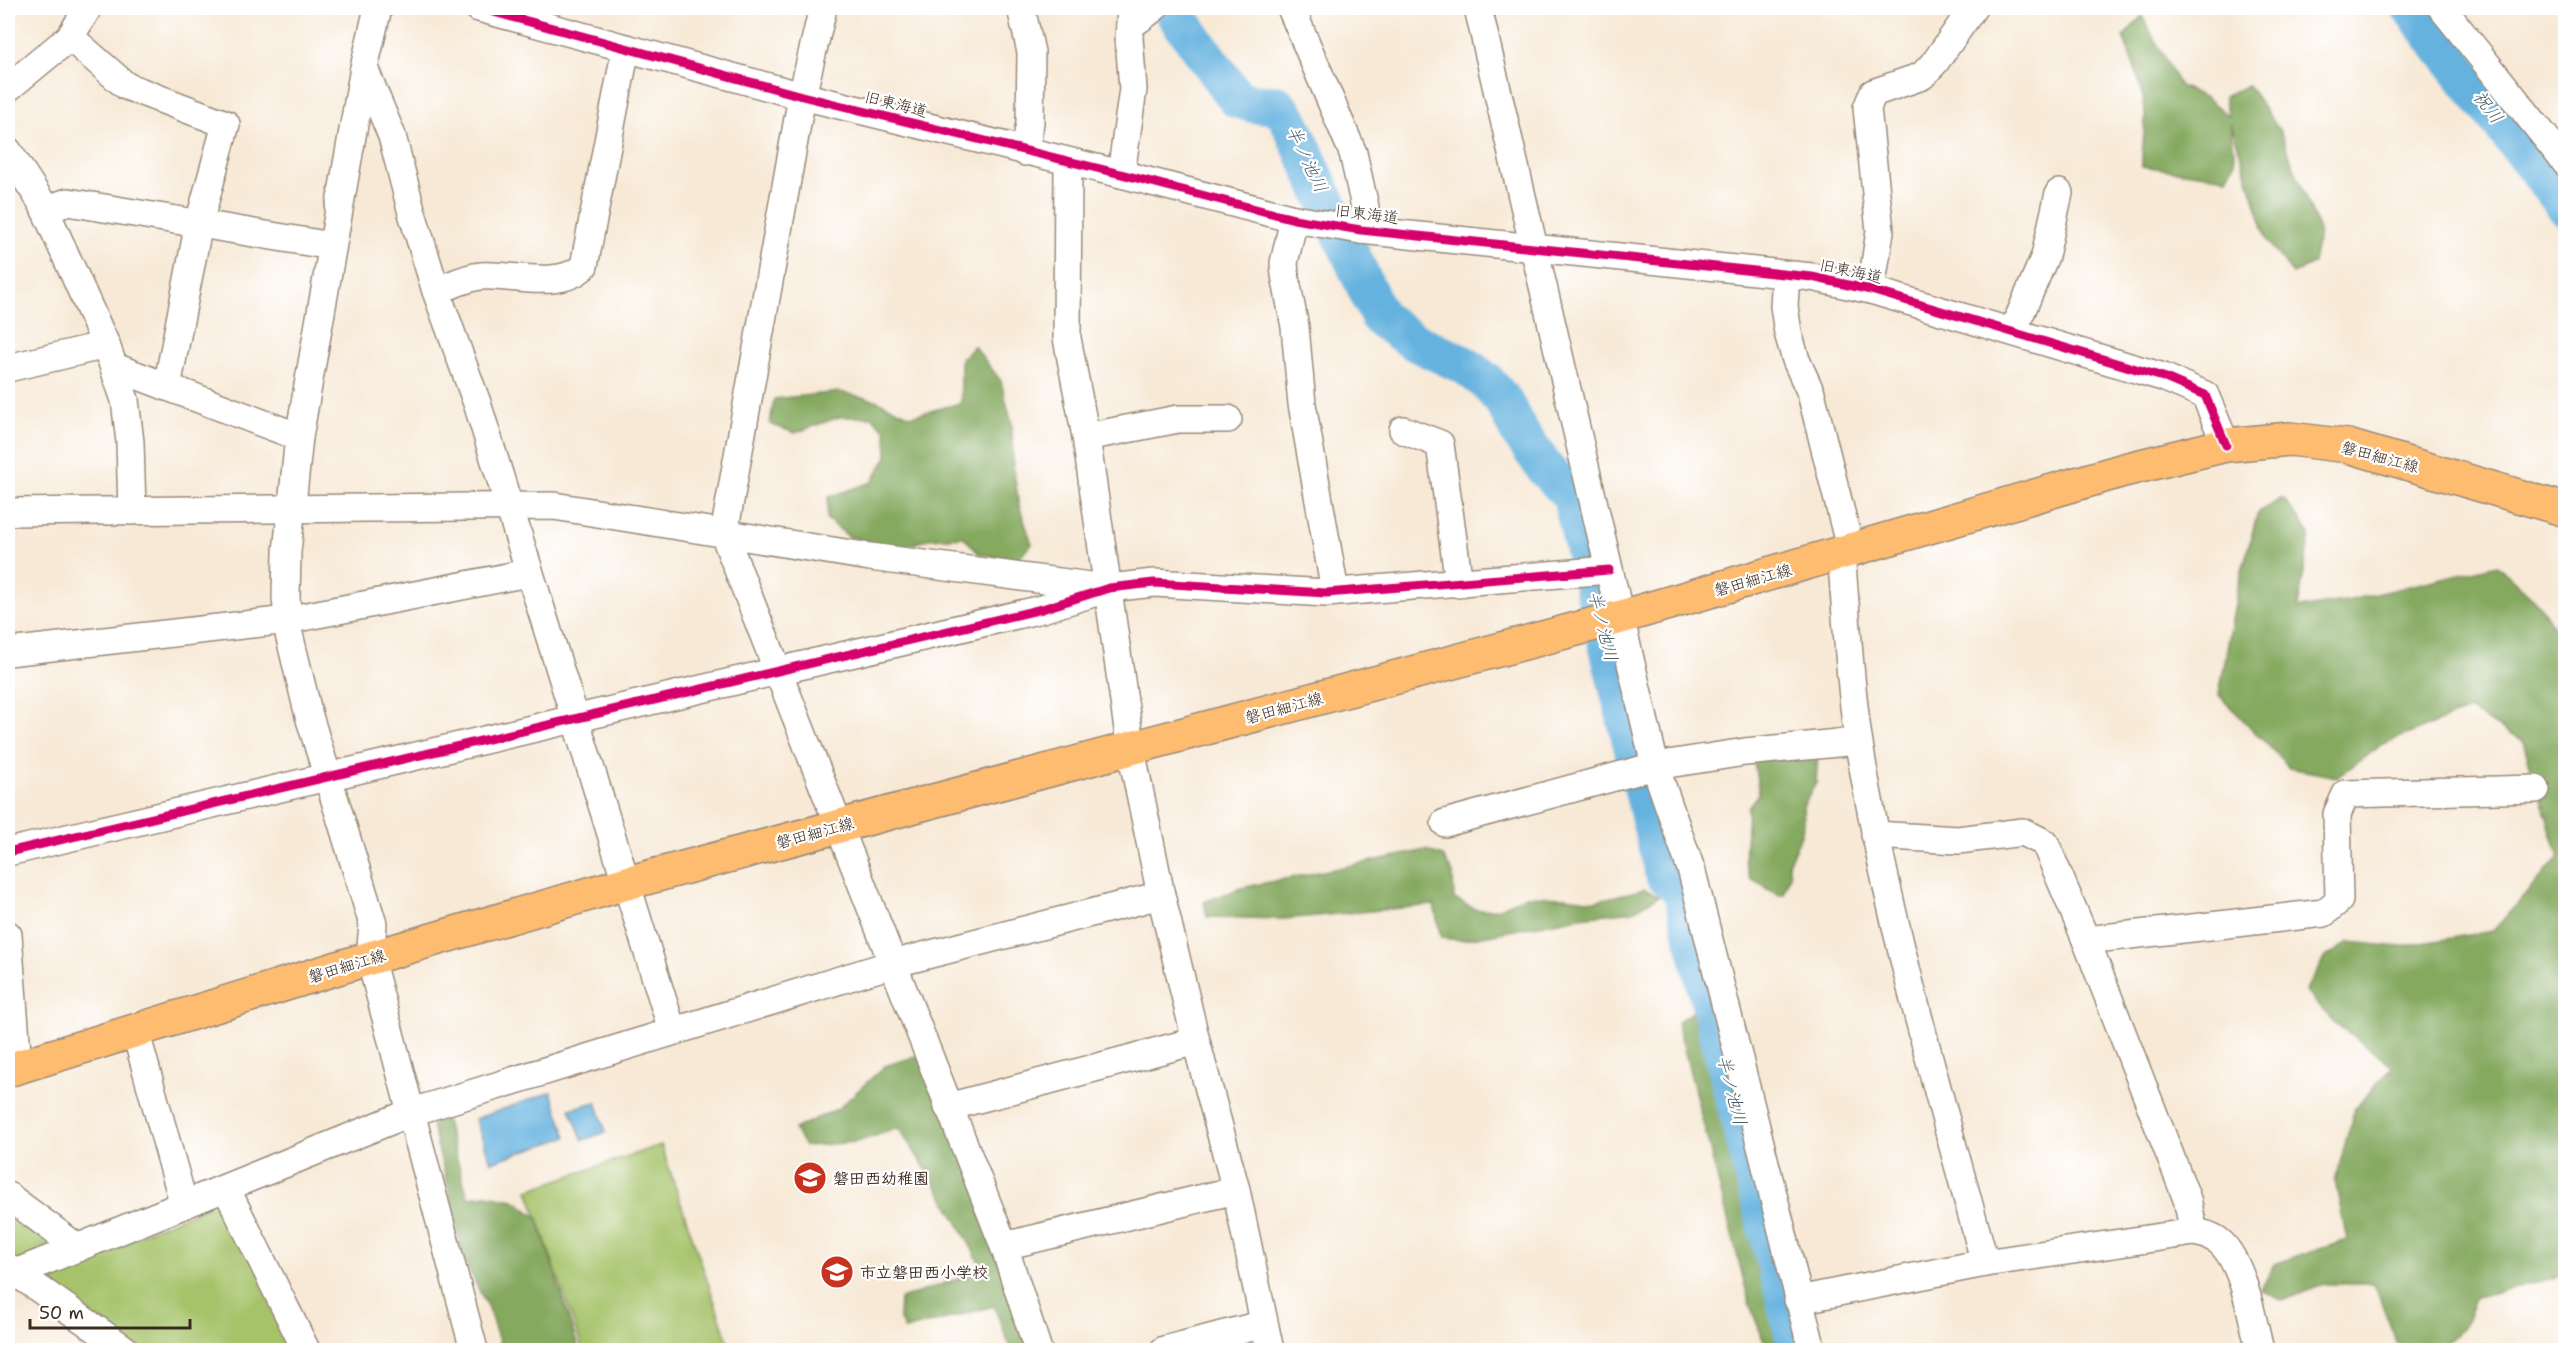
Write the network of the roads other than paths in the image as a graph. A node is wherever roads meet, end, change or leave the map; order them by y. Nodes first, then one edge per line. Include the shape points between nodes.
1 (88, 8) edge
2 (378, 8) edge
3 (478, 8) edge
4 (823, 8) edge
5 (1021, 8) edge
6 (1154, 8) edge
7 (1291, 8) edge
8 (1478, 8) edge
9 (2442, 8) edge
10 (1964, 13) edge
11 (1131, 17) edge
12 (70, 37) junction
13 (626, 48) junction
14 (364, 68) junction
15 (8, 88) edge
16 (802, 96) junction
17 (8, 151) edge
18 (1025, 152) junction
19 (1068, 162) junction
20 (2565, 163) edge
21 (1121, 174) junction
22 (2059, 193) dead end
23 (45, 210) junction
24 (1294, 219) junction
25 (199, 223) junction
26 (1361, 230) junction
27 (332, 246) junction
28 (1534, 247) junction
29 (1786, 275) junction
30 (1871, 290) junction
31 (436, 291) junction
32 (2013, 331) junction
33 (110, 356) junction
34 (8, 368) edge
35 (167, 387) junction
36 (1228, 419) dead end
37 (1402, 430) dead end
38 (299, 436) junction
39 (1086, 437) junction
40 (2226, 445) junction
41 (507, 505) junction
42 (291, 509) junction
43 (2565, 510) edge
44 (132, 511) junction
45 (8, 512) edge
46 (724, 534) junction
47 (1846, 553) junction
48 (1609, 570) junction
49 (528, 573) junction
50 (1459, 584) junction
51 (1109, 588) junction
52 (1335, 592) junction
53 (1621, 617) junction
54 (287, 620) junction
55 (8, 652) edge
56 (778, 670) junction
57 (573, 718) junction
58 (1858, 741) junction
59 (1131, 750) junction
60 (1655, 766) junction
61 (328, 777) junction
62 (2536, 789) dead end
63 (1445, 823) dead end
64 (839, 826) junction
65 (1875, 835) junction
66 (8, 852) edge
67 (627, 883) junction
68 (1161, 895) junction
69 (8, 935) edge
70 (2086, 940) junction
71 (370, 958) junction
72 (892, 964) junction
73 (135, 1030) junction
74 (672, 1030) junction
75 (1196, 1041) junction
76 (13, 1068) edge
77 (948, 1107) junction
78 (412, 1112) junction
79 (226, 1188) junction
80 (1236, 1190) junction
81 (8, 1196) edge
82 (184, 1205) junction
83 (2194, 1232) junction
84 (1004, 1246) junction
85 (78, 1248) junction
86 (1985, 1263) junction
87 (10, 1272) edge
88 (1798, 1300) junction
89 (1264, 1324) junction
90 (126, 1350) edge
91 (306, 1350) edge
92 (474, 1350) edge
93 (1038, 1350) edge
94 (1164, 1350) edge
95 (1270, 1350) edge
96 (1812, 1350) edge
97 (2260, 1350) edge

1 - 12 street
2 - 14 street
3 - 13 street, 旧東海道
4 - 16 street
5 - 18 street via 1031,52 1030,122
6 - 11 street
7 - 26 street via 1353,153 1365,207
8 - 28 street
9 - 20 street
10 - 30 street via 1936,61 1922,76 1873,93 1867,108 1880,231
11 - 21 street via 1132,89
12 - 15 street
12 - 25 street via 126,86 226,124
13 - 16 street, 旧東海道
13 - 31 street via 584,266 575,275 560,279 478,276
14 - 27 street
14 - 31 street via 392,136
16 - 18 street, 旧東海道
16 - 46 street
17 - 23 street
18 - 19 street, 旧東海道
19 - 21 street, 旧東海道
19 - 39 street via 1067,338
21 - 24 street, 旧東海道
22 - 32 street via 2045,256
23 - 25 street via 68,202
23 - 33 street
24 - 26 street, 旧東海道
24 - 52 street via 1285,275 1297,335 1302,404
25 - 27 street
25 - 35 street
26 - 28 street, 旧東海道
27 - 38 street
28 - 29 street, 旧東海道
28 - 48 street
29 - 30 street, 旧東海道
29 - 47 street via 1784,306 1788,333 1811,393
30 - 32 street, 旧東海道
31 - 41 street via 477,403
32 - 40 street, 旧東海道 via 2163,376 2205,395
33 - 34 street
33 - 35 street
33 - 44 street via 126,410
35 - 38 street
36 - 39 street via 1178,419
37 - 50 street via 1440,444
38 - 42 street
39 - 51 street
40 - 43 main road, 磐田細江線 via 2290,440 2348,446
40 - 47 main road, 磐田細江線 via 2124,470
41 - 42 street
41 - 46 street via 554,506
41 - 49 street
42 - 44 street
42 - 54 street
44 - 45 street
46 - 51 street
46 - 56 street
47 - 53 main road, 磐田細江線
47 - 58 street
48 - 50 street
48 - 53 street
49 - 54 street
49 - 57 street
50 - 52 street
51 - 52 street via 1154,583
51 - 56 street via 1042,609
51 - 59 street
53 - 59 main road, 磐田細江線
53 - 60 street
54 - 55 street
54 - 61 street
56 - 57 street
56 - 64 street
57 - 61 street
57 - 67 street
58 - 60 street
58 - 65 street
59 - 64 main road, 磐田細江線
59 - 68 street
60 - 63 street
60 - 88 street via 1692,872
61 - 66 street
61 - 71 street via 373,924
62 - 70 street via 2346,794 2337,814 2340,900 2324,913
64 - 67 main road, 磐田細江線
64 - 72 street
65 - 70 street via 1958,840 2023,832 2045,843
65 - 86 street via 1908,981
67 - 71 main road, 磐田細江線
67 - 74 street
68 - 72 street
68 - 75 street
69 - 76 street
70 - 83 street via 2187,1199
71 - 73 main road, 磐田細江線
71 - 78 street
72 - 74 street
72 - 77 street
73 - 76 main road, 磐田細江線
73 - 82 street
74 - 78 street
75 - 77 street
75 - 80 street
77 - 84 street
78 - 79 street
78 - 92 street
79 - 82 street
79 - 91 street
80 - 84 street
80 - 89 street
81 - 85 street
82 - 85 street
83 - 86 street
83 - 97 street via 2219,1242 2230,1255 2241,1279
84 - 93 street
85 - 87 street
86 - 88 street
87 - 90 street
88 - 96 street
89 - 94 street
89 - 95 street

